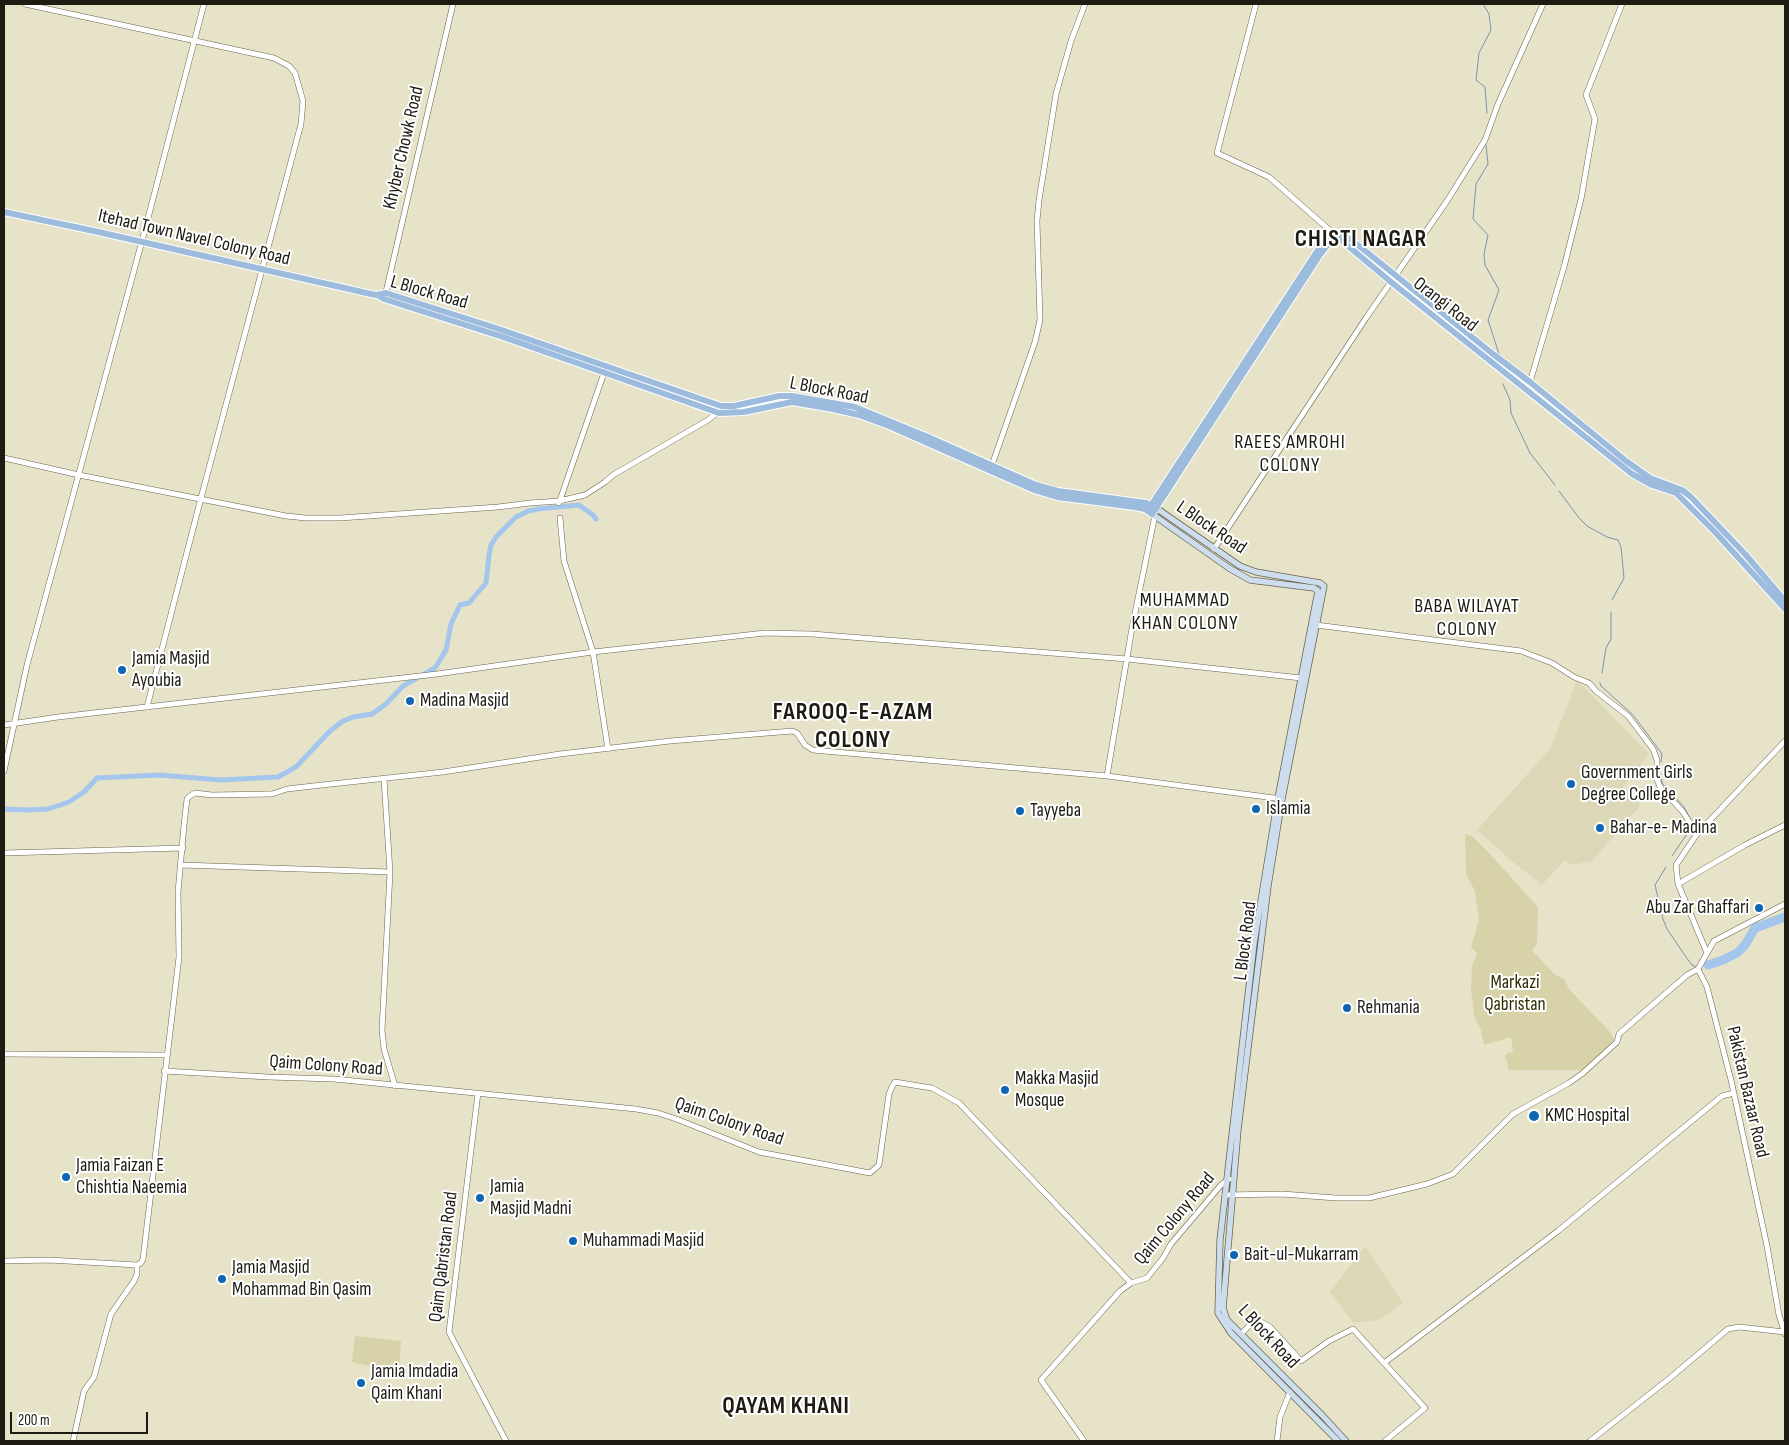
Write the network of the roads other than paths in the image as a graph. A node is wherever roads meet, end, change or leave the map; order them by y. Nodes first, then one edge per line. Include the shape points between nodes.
1 (25, 4) edge
2 (204, 4) edge
3 (453, 4) edge
4 (1085, 4) edge
5 (1256, 4) edge
6 (1543, 4) edge
7 (1622, 4) edge
8 (195, 41) junction
9 (4, 212) edge
10 (1333, 233) junction
11 (142, 242) junction
12 (263, 269) junction
13 (1396, 275) junction
14 (1391, 282) junction
15 (377, 295) joint
16 (385, 296) junction
17 (604, 373) junction
18 (1530, 382) junction
19 (779, 396) junction
20 (780, 404) junction
21 (720, 409) junction
22 (4, 458) edge
23 (992, 465) junction
24 (79, 475) junction
25 (201, 498) junction
26 (559, 503) junction
27 (1152, 510) junction
28 (560, 518) dead end
29 (1214, 549) junction
30 (1785, 601) edge
31 (1785, 610) edge
32 (1316, 625) junction
33 (593, 652) junction
34 (1127, 659) junction
35 (1301, 678) junction
36 (147, 707) junction
37 (13, 724) junction
38 (4, 725) edge
39 (1785, 741) edge
40 (608, 749) junction
41 (4, 772) edge
42 (1107, 776) junction
43 (384, 779) junction
44 (1280, 799) junction
45 (1785, 825) edge
46 (1697, 834) junction
47 (182, 848) junction
48 (4, 853) edge
49 (181, 865) junction
50 (390, 872) junction
51 (1678, 884) junction
52 (1785, 904) edge
53 (1707, 953) junction
54 (1698, 969) junction
55 (4, 1054) edge
56 (166, 1054) junction
57 (164, 1071) junction
58 (395, 1086) junction
59 (1734, 1093) junction
60 (478, 1094) junction
61 (1234, 1177) junction
62 (1226, 1180) junction
63 (1228, 1195) junction
64 (4, 1261) edge
65 (137, 1265) junction
66 (1131, 1283) junction
67 (1785, 1333) edge
68 (1241, 1334) junction
69 (1384, 1363) junction
70 (1290, 1392) junction
71 (73, 1441) edge
72 (506, 1441) edge
73 (1084, 1441) edge
74 (1276, 1441) edge
75 (1338, 1441) edge
76 (1346, 1441) edge
77 (1385, 1441) edge
78 (1590, 1441) edge

1 - 8 street
2 - 8 street
3 - 16 street, Khyber Chowk Road
4 - 23 street via 1056,94 1039,200 1040,320
5 - 10 street, Orangi Road via 1218,153 1268,177
6 - 13 street via 1485,140
7 - 18 street via 1586,95 1595,119 1581,199
8 - 11 street
8 - 12 street via 274,58 289,66 298,81 303,101 301,124
9 - 11 main road, Itehad Town Navel Colony Road
10 - 13 main road, Orangi Road via 1353,241
10 - 27 main road via 1322,244
11 - 12 main road, Itehad Town Navel Colony Road
11 - 24 street
12 - 15 main road, Itehad Town Navel Colony Road
12 - 25 street
13 - 14 street
13 - 18 main road, Orangi Road
14 - 27 main road, Orangi Road via 1341,240 1330,242
14 - 29 street
14 - 31 main road, Orangi Road via 1632,474 1680,497
15 - 16 main road, L Block Road
16 - 17 main road, L Block Road
16 - 21 main road, L Block Road via 496,328
17 - 21 main road, L Block Road
17 - 26 street
18 - 30 main road, Orangi Road via 1626,461 1650,478 1690,496
19 - 20 main road
19 - 21 main road, L Block Road
19 - 23 main road, L Block Road via 796,396 861,409
20 - 21 main road, L Block Road via 744,412
20 - 27 main road, L Block Road via 794,402 859,415 1051,496
21 - 26 street via 585,495
22 - 24 street
23 - 27 main road, L Block Road via 1058,492 1121,498
24 - 25 street
24 - 37 street
25 - 26 street via 306,518
25 - 36 street
27 - 29 main road, L Block Road
27 - 34 street
27 - 35 main road, L Block Road via 1250,580 1317,590
28 - 33 street via 564,561
29 - 32 main road, L Block Road via 1249,570 1322,585 1324,589
32 - 44 main road, L Block Road
32 - 46 street via 1521,651 1552,663 1588,683 1628,716 1654,749 1660,787 1683,812
33 - 34 street via 765,633
33 - 36 street via 437,674
33 - 40 street
34 - 35 street
34 - 42 street
35 - 44 main road, L Block Road
36 - 37 street
37 - 38 street
37 - 41 street
39 - 46 street
40 - 42 street via 792,731 813,750
40 - 43 street
42 - 44 street
43 - 47 street via 287,789 272,794 195,793 187,799
43 - 50 street
44 - 61 main road, L Block Road
44 - 62 main road, L Block Road via 1254,943
45 - 51 street
46 - 51 street via 1676,865
47 - 48 street
47 - 49 street
49 - 50 street
49 - 56 street via 178,957
50 - 58 street via 382,1030
51 - 53 street
52 - 53 street via 1714,941
53 - 54 street
54 - 59 street, Pakistan Bazaar Road via 1706,987
54 - 63 street via 1619,1034 1617,1042 1569,1084 1513,1114 1453,1174 1369,1198
55 - 56 street
56 - 57 street
57 - 58 street, Qaim Colony Road via 306,1077
57 - 65 street via 145,1250 141,1263
58 - 60 street, Qaim Colony Road
59 - 67 street, Pakistan Bazaar Road
59 - 69 street via 1722,1096 1558,1231
60 - 66 street, Qaim Colony Road via 636,1108 679,1120 759,1152 870,1172 879,1165 889,1094 895,1082 932,1088 959,1103
60 - 72 street, Qaim Qabristan Road via 449,1332
61 - 62 street, Qaim Colony Road
61 - 63 main road, L Block Road
62 - 63 main road, L Block Road
62 - 66 street, Qaim Colony Road via 1147,1278
63 - 68 main road, L Block Road via 1223,1308 1227,1320
63 - 70 main road, L Block Road via 1220,1240 1218,1315 1231,1333
64 - 65 street
65 - 71 street via 134,1281 111,1314 94,1377 84,1392
66 - 73 street via 1120,1291 1041,1380
67 - 78 street via 1739,1326 1728,1329
68 - 69 street via 1254,1321 1261,1322 1270,1327 1301,1360 1353,1329
68 - 76 main road, L Block Road
69 - 77 street via 1425,1408
70 - 74 street via 1280,1417
70 - 75 main road, L Block Road

